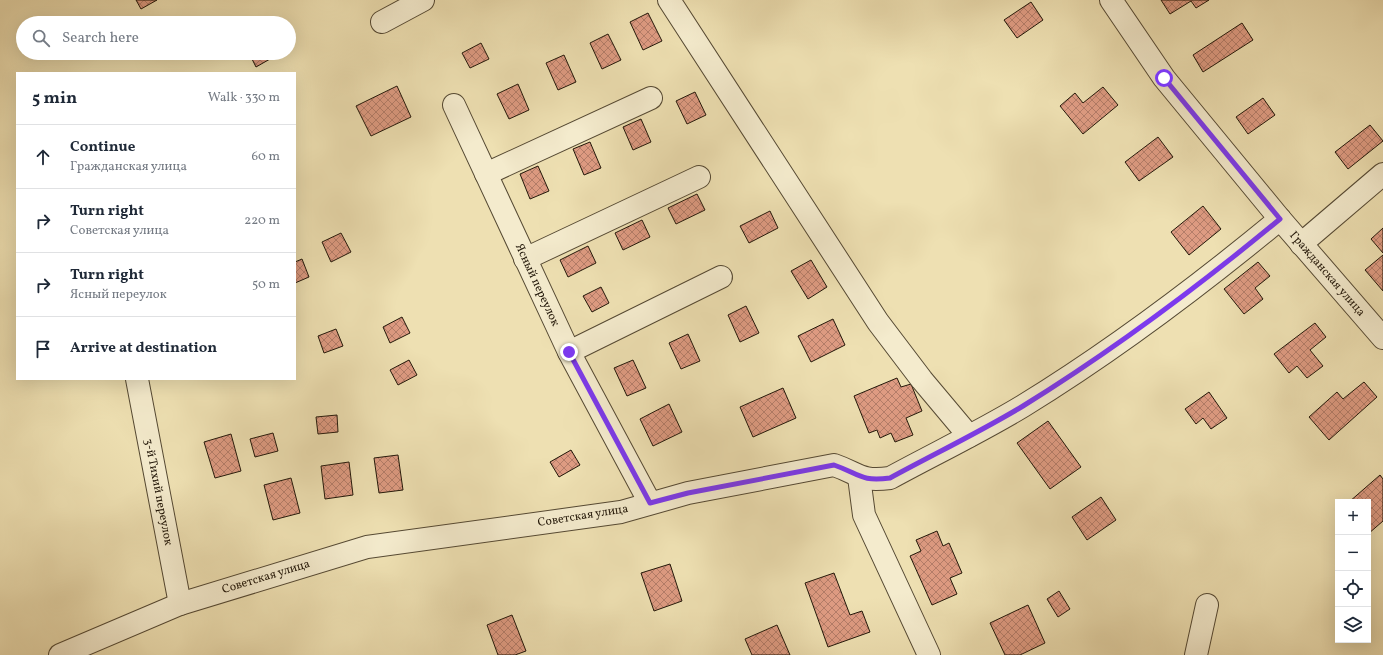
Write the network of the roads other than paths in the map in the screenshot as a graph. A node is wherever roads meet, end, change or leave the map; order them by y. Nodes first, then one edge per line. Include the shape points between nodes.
1 (423, 0) edge
2 (669, 0) edge
3 (1111, 0) edge
4 (382, 22) dead end
5 (651, 98) dead end
6 (454, 105) dead end
7 (486, 174) junction
8 (1383, 174) edge
9 (699, 177) dead end
10 (1280, 219) junction
11 (1301, 244) junction
12 (525, 259) junction
13 (721, 277) dead end
14 (1383, 338) edge
15 (569, 352) junction
16 (137, 380) edge
17 (969, 436) junction
18 (859, 478) junction
19 (650, 503) junction
20 (180, 604) junction
21 (1207, 605) dead end
22 (60, 655) edge
23 (929, 655) edge
24 (1196, 655) edge

1 - 4 street
2 - 17 street via 878,322
3 - 10 street, Гражданская улица via 1164,78
5 - 7 street
6 - 7 street, Ясный переулок
7 - 12 street, Ясный переулок
8 - 11 street
9 - 12 street
10 - 11 street, Гражданская улица
10 - 17 street, Советская улица via 1104,354
11 - 14 street, Гражданская улица
12 - 15 street, Ясный переулок
13 - 15 street
15 - 19 street, Ясный переулок
16 - 20 street, 3-й Тихий переулок
17 - 18 street, Советская улица via 890,478
18 - 19 street, Советская улица via 849,470 834,465 688,493
18 - 23 street via 864,515
19 - 20 street, Советская улица via 621,512 367,547
20 - 22 street, Советская улица
21 - 24 street

